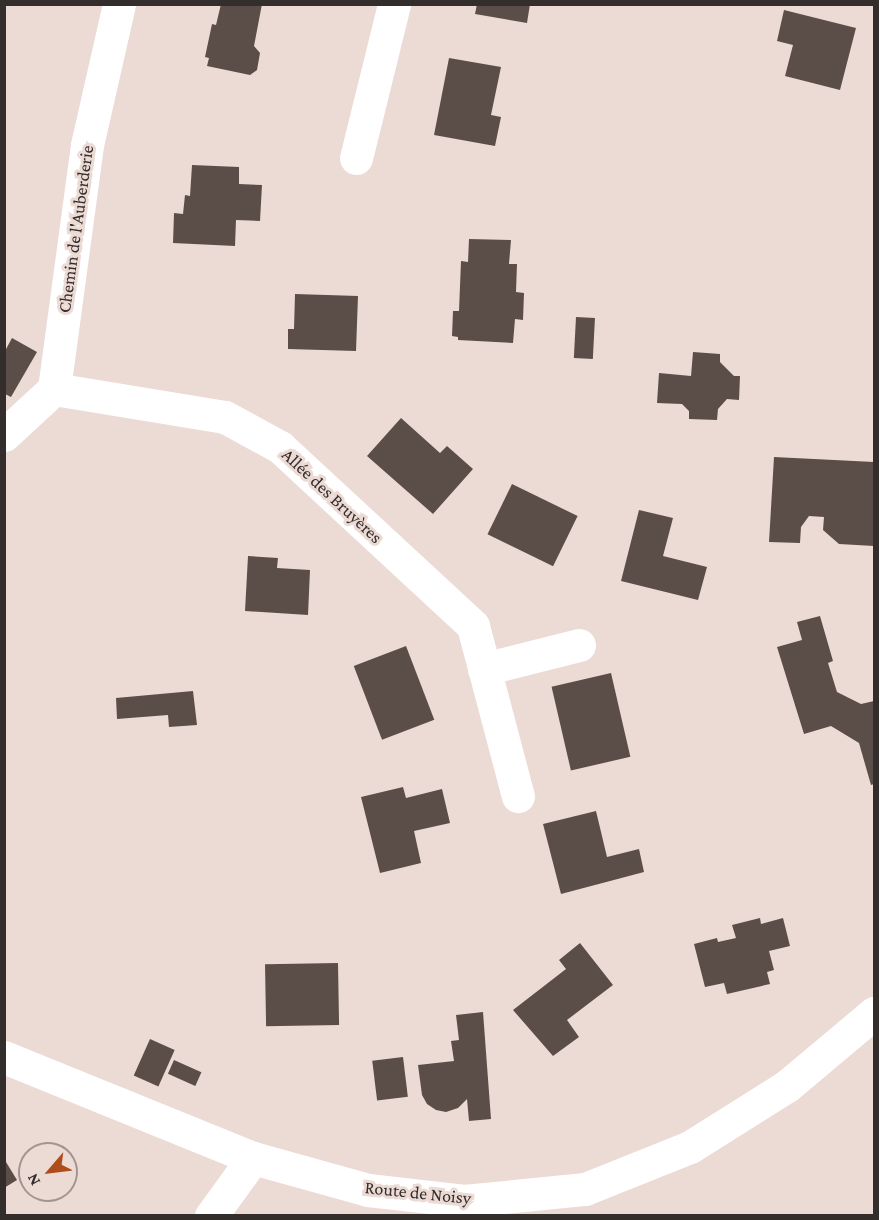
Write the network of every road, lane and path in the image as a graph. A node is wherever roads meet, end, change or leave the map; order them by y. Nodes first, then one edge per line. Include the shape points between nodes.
1 (119, 4) edge
2 (394, 4) edge
3 (356, 158) dead end
4 (54, 389) junction
5 (4, 435) edge
6 (579, 645) dead end
7 (484, 669) junction
8 (518, 796) dead end
9 (874, 1013) edge
10 (4, 1057) edge
11 (254, 1158) junction
12 (211, 1215) edge

1 - 4 street, Chemin de l'Auberderie via 87,145
2 - 3 street
4 - 5 street
4 - 7 street, Allée des Bruyères via 225,417 280,447 473,626
6 - 7 street
7 - 8 street, Allée des Bruyères
9 - 11 street, Route de Noisy via 788,1086 690,1147 585,1189 464,1201 368,1190
10 - 11 street, Route de Noisy
11 - 12 street

